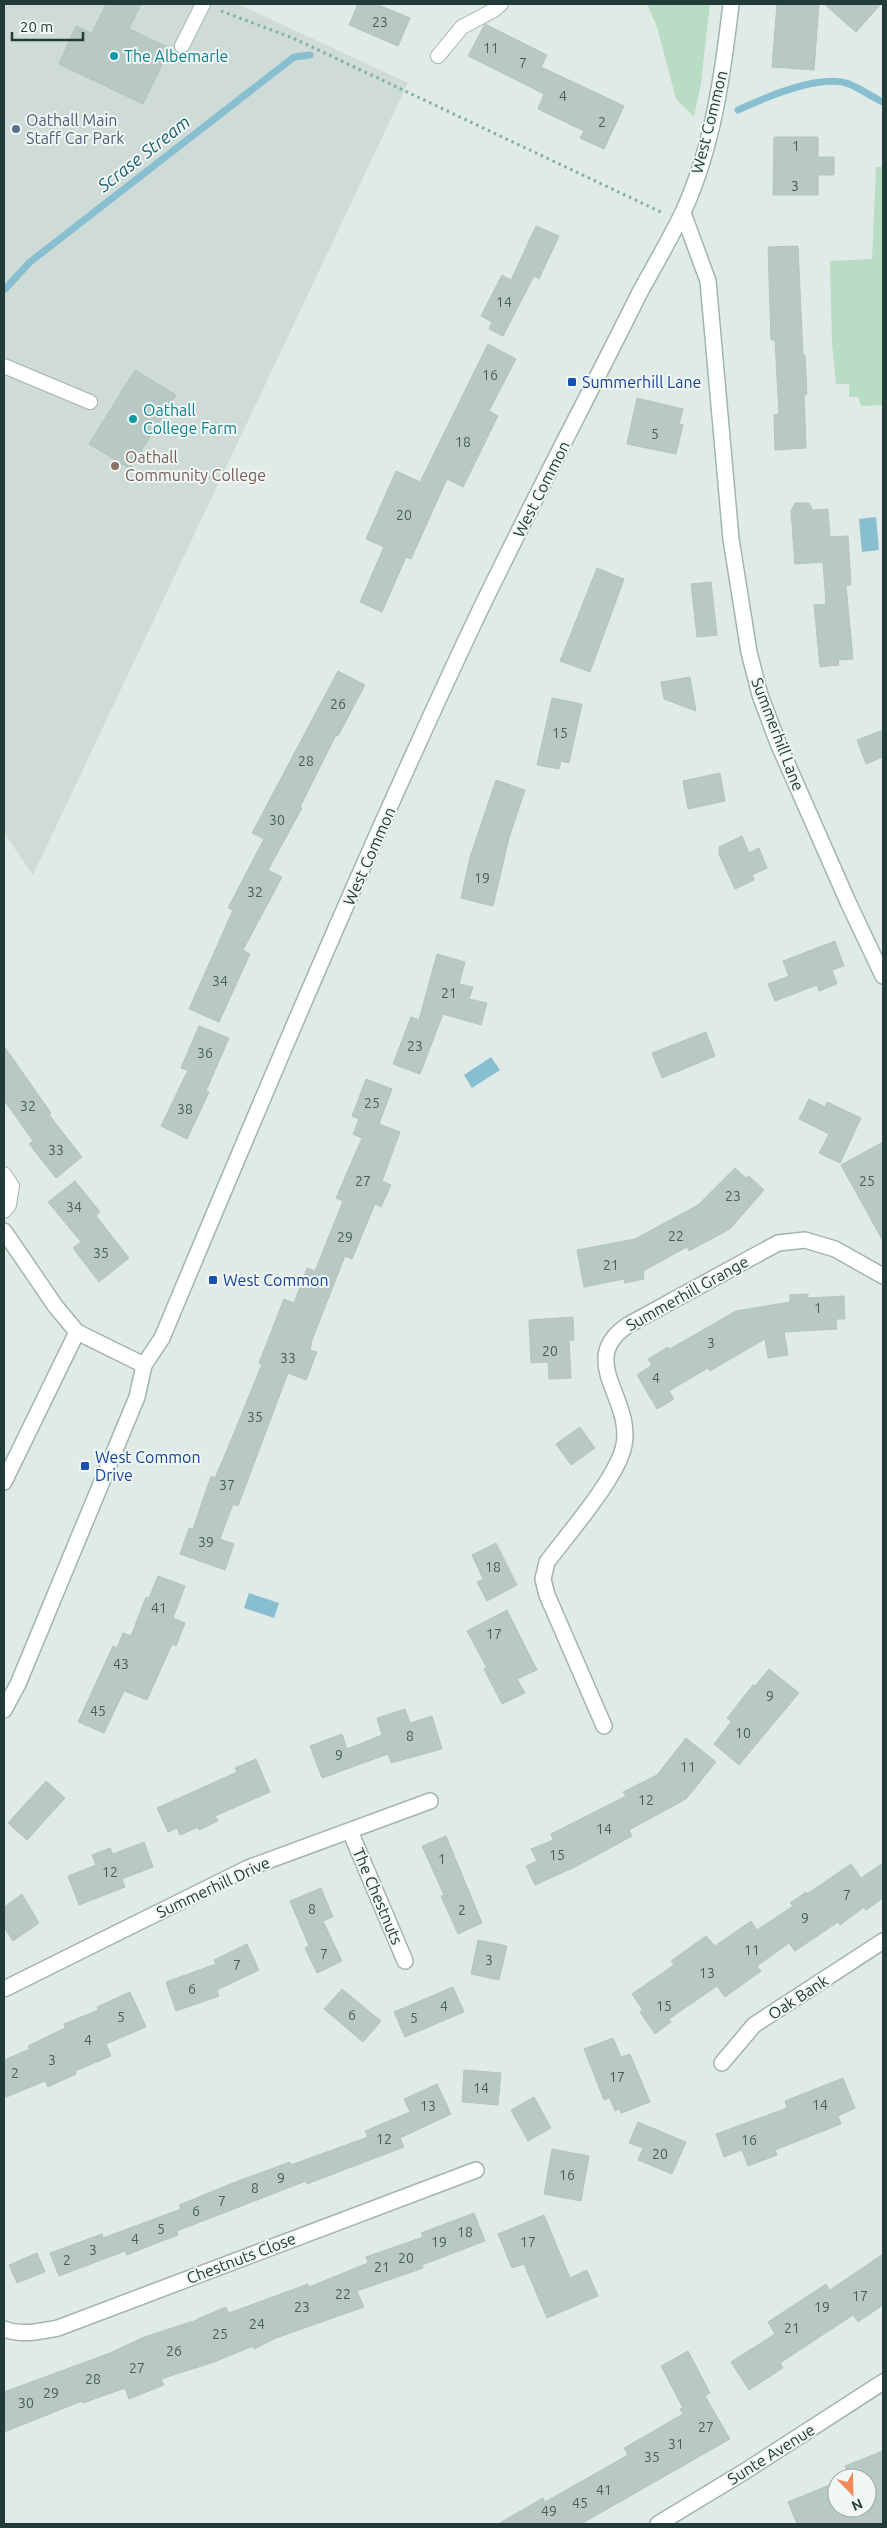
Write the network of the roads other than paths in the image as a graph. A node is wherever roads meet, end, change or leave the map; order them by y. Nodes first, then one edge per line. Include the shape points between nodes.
1 (203, 4) edge
2 (501, 4) edge
3 (731, 4) edge
4 (182, 46) dead end
5 (438, 56) dead end
6 (680, 217) junction
7 (4, 366) edge
8 (90, 402) dead end
9 (883, 976) edge
10 (4, 1174) edge
11 (4, 1211) edge
12 (4, 1231) edge
13 (883, 1276) edge
14 (77, 1332) junction
15 (144, 1365) junction
16 (4, 1482) edge
17 (4, 1710) edge
18 (604, 1726) dead end
19 (430, 1801) dead end
20 (350, 1830) junction
21 (883, 1942) edge
22 (406, 1961) dead end
23 (4, 1990) edge
24 (722, 2063) dead end
25 (476, 2170) dead end
26 (4, 2329) edge
27 (883, 2382) edge
28 (658, 2524) edge

1 - 4 lane
2 - 5 lane via 462,27
3 - 6 street, West Common via 715,108 702,159
6 - 9 street, Summerhill Lane via 708,281 731,539 749,652 760,695 778,744
6 - 15 street, West Common via 473,626 297,1014 162,1338
7 - 8 lane
10 - 11 lane via 12,1186 9,1205
12 - 14 street
13 - 18 street, Summerhill Grange via 835,1249 805,1240 778,1242 628,1325 610,1341 605,1364 621,1406 625,1424 624,1445 615,1470 547,1562 543,1580
14 - 15 street
14 - 16 street
15 - 17 street, West Common via 137,1397 123,1432 18,1684
19 - 20 street, Summerhill Drive
20 - 22 street, The Chestnuts
20 - 23 street, Summerhill Drive via 248,1868
21 - 24 street, Oak Bank via 754,2025
25 - 26 street, Chestnuts Close via 58,2328 33,2333
27 - 28 street, Sunte Avenue

